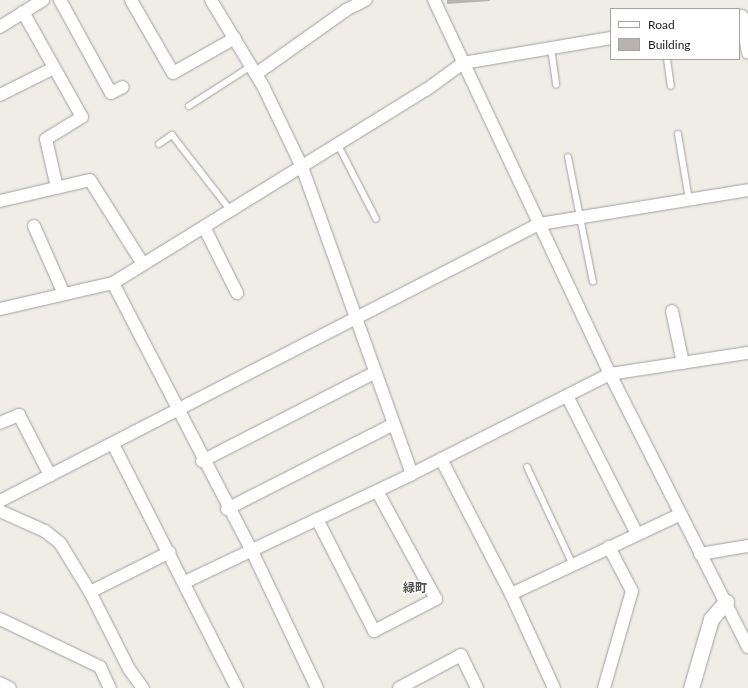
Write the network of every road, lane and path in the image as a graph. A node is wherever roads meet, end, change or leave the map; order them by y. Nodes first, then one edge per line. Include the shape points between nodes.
1 (43, 0) edge
2 (60, 0) edge
3 (131, 0) edge
4 (211, 0) edge
5 (366, 0) edge
6 (434, 0) edge
7 (23, 12) junction
8 (743, 16) edge
9 (0, 27) edge
10 (235, 38) junction
11 (610, 38) edge
12 (551, 48) junction
13 (748, 53) edge
14 (667, 60) edge
15 (463, 63) junction
16 (54, 68) junction
17 (253, 70) junction
18 (556, 85) dead end
19 (671, 86) dead end
20 (123, 87) dead end
21 (0, 95) edge
22 (189, 106) dead end
23 (678, 134) dead end
24 (159, 144) dead end
25 (338, 145) junction
26 (568, 157) dead end
27 (302, 167) junction
28 (57, 188) junction
29 (748, 190) edge
30 (689, 200) junction
31 (0, 201) edge
32 (231, 211) junction
33 (582, 217) junction
34 (376, 219) dead end
35 (539, 224) junction
36 (34, 226) dead end
37 (204, 227) junction
38 (143, 264) junction
39 (593, 282) dead end
40 (113, 283) junction
41 (237, 293) dead end
42 (64, 294) junction
43 (0, 309) edge
44 (672, 311) dead end
45 (356, 318) junction
46 (748, 353) edge
47 (683, 363) junction
48 (376, 372) junction
49 (610, 374) junction
50 (567, 396) junction
51 (176, 411) junction
52 (0, 423) edge
53 (394, 424) junction
54 (112, 444) junction
55 (441, 459) junction
56 (202, 461) junction
57 (527, 467) dead end
58 (412, 474) junction
59 (50, 475) junction
60 (377, 491) junction
61 (0, 501) edge
62 (227, 509) junction
63 (0, 510) edge
64 (679, 515) junction
65 (317, 519) junction
66 (637, 534) junction
67 (748, 546) edge
68 (609, 548) junction
69 (250, 549) junction
70 (170, 552) junction
71 (700, 554) junction
72 (573, 565) junction
73 (185, 582) junction
74 (90, 592) junction
75 (511, 594) junction
76 (726, 602) junction
77 (0, 619) edge
78 (748, 647) edge
79 (0, 683) edge
80 (10, 688) edge
81 (110, 688) edge
82 (143, 688) edge
83 (237, 688) edge
84 (317, 688) edge
85 (399, 688) edge
86 (477, 688) edge
87 (554, 688) edge
88 (604, 688) edge
89 (691, 688) edge

1 - 7 street
2 - 20 street via 111,93
3 - 10 street via 174,73
4 - 10 street
5 - 17 street via 346,10
6 - 15 street
7 - 9 street
7 - 16 street
8 - 13 street
10 - 17 street
11 - 12 street
12 - 15 street
12 - 18 lane
14 - 19 lane
15 - 25 street
15 - 35 street
16 - 21 street
16 - 28 street via 82,117 46,139
17 - 22 lane
17 - 27 street
23 - 30 lane
24 - 32 lane via 172,135
25 - 27 street
25 - 34 lane
26 - 33 lane
27 - 32 street
27 - 45 street
28 - 31 street
28 - 38 street via 90,180
29 - 30 street
30 - 33 street
32 - 37 street
33 - 35 street
33 - 39 lane
35 - 45 street
35 - 49 street
36 - 42 street
37 - 38 street
37 - 41 street
38 - 40 street
40 - 42 street
40 - 51 street
42 - 43 street
44 - 47 street
45 - 48 street
45 - 51 street
46 - 47 street
47 - 49 street
48 - 53 street
48 - 56 street
49 - 50 street
49 - 64 street
50 - 55 street
50 - 66 street
51 - 54 street
51 - 56 street
52 - 59 street via 19,415
53 - 58 street
53 - 62 street
54 - 59 street
54 - 70 street
55 - 58 street
55 - 75 street
56 - 62 street
57 - 72 lane
58 - 60 street
59 - 61 street
60 - 65 street
60 - 65 street via 436,599 374,631
62 - 69 street
63 - 74 street via 45,531 60,543
64 - 66 street
64 - 71 street
65 - 69 street
66 - 68 street
67 - 71 street
68 - 72 street
68 - 88 street via 632,591
69 - 73 street
69 - 84 street
70 - 73 street
70 - 74 street
71 - 76 street
72 - 75 street
73 - 83 street
74 - 82 street via 129,669
75 - 87 street
76 - 78 street
76 - 89 street via 711,619
77 - 81 street via 100,667
79 - 80 street
85 - 86 street via 461,655

